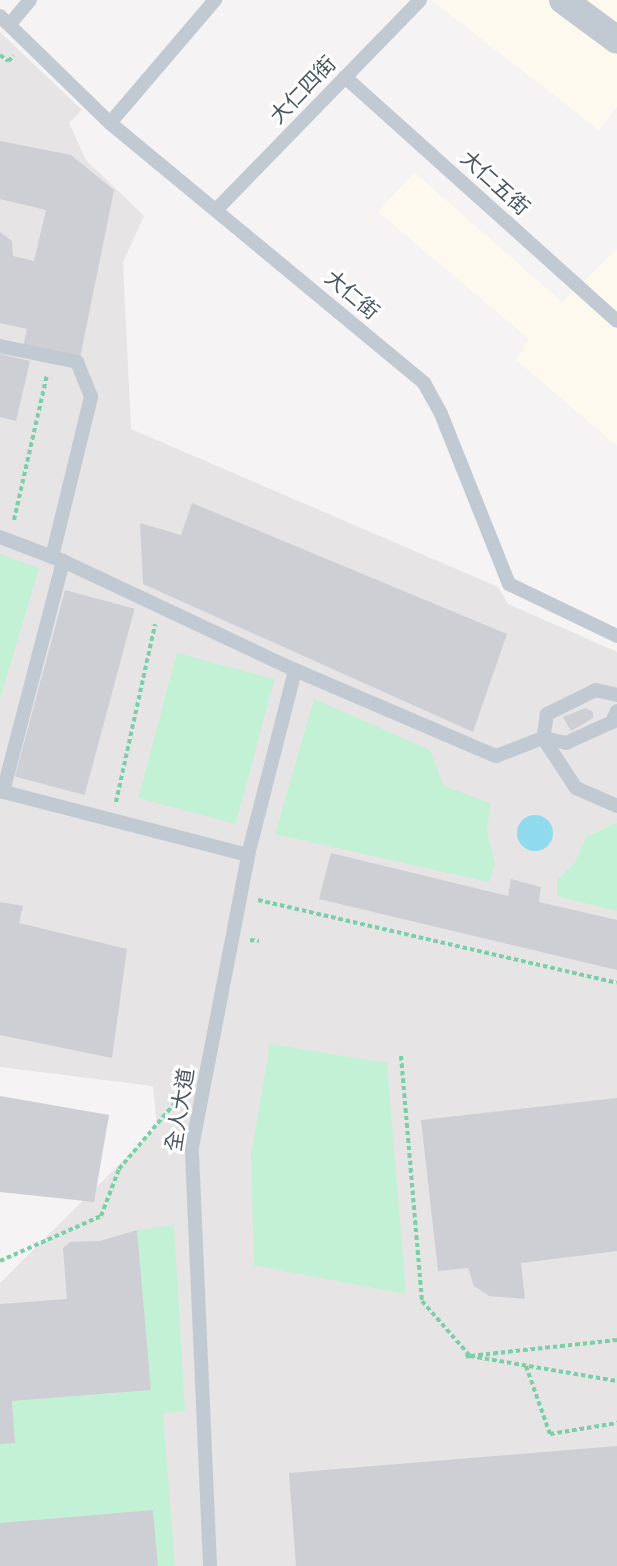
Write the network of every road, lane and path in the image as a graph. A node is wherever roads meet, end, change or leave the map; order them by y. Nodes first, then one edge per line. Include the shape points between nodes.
1 (30, 0) edge
2 (215, 0) edge
3 (420, 0) edge
4 (563, 0) edge
5 (5, 20) edge
6 (617, 40) edge
7 (345, 77) junction
8 (111, 123) junction
9 (217, 209) junction
10 (617, 321) edge
11 (0, 346) edge
12 (51, 357) junction
13 (4, 539) edge
14 (58, 559) junction
15 (159, 606) junction
16 (617, 636) edge
17 (295, 670) junction
18 (617, 695) edge
19 (617, 711) edge
20 (543, 738) junction
21 (1, 791) edge
22 (617, 806) edge
23 (111, 820) junction
24 (248, 855) junction
25 (240, 895) junction
26 (617, 983) edge
27 (401, 1056) dead end
28 (209, 1062) junction
29 (0, 1261) edge
30 (617, 1340) edge
31 (470, 1356) junction
32 (463, 1357) dead end
33 (526, 1365) junction
34 (617, 1381) edge
35 (617, 1424) edge
36 (210, 1566) edge

1 - 5 lane
2 - 8 lane
3 - 7 lane, 大仁四街
4 - 6 street
5 - 8 lane, 大仁街
7 - 9 lane, 大仁四街
7 - 10 lane, 大仁五街
8 - 9 lane, 大仁街
9 - 16 lane, 大仁街 via 424,383 441,414 509,584
11 - 12 lane
12 - 13 path
12 - 14 lane via 77,362 91,397
13 - 14 lane
14 - 15 lane
14 - 21 lane
15 - 17 lane
15 - 23 path
17 - 20 lane via 496,756
17 - 24 lane, 全人大道
18 - 20 lane via 596,690 547,714
19 - 20 lane via 612,722 566,743
20 - 22 lane via 576,788
21 - 23 lane
23 - 24 lane
24 - 25 lane, 全人大道
25 - 26 path
25 - 28 lane, 全人大道
27 - 31 path via 422,1301
28 - 29 path via 119,1169 101,1216
28 - 36 lane, 全人大道 via 192,1147
30 - 31 path
31 - 32 path
31 - 33 path
33 - 34 path
33 - 35 path via 550,1434

